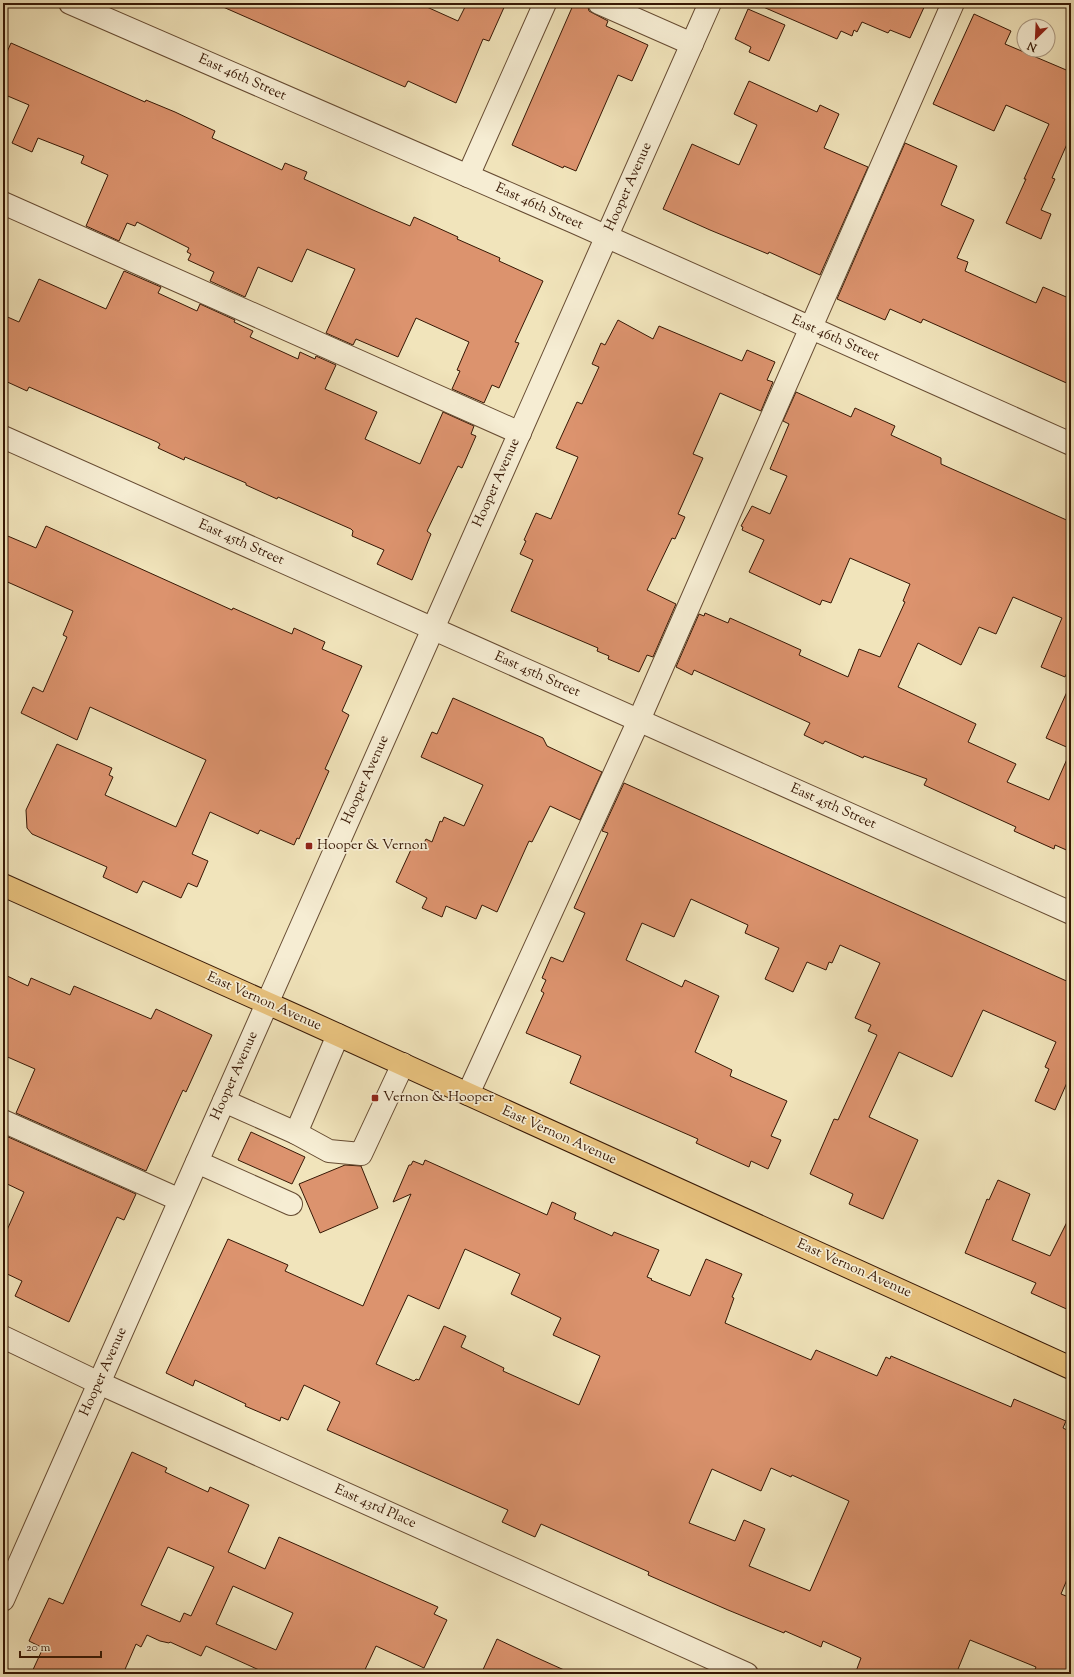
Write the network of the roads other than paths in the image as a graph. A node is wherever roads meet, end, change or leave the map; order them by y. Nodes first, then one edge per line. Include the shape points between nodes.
1 (70, 3) edge
2 (545, 3) edge
3 (599, 3) edge
4 (710, 3) edge
5 (953, 3) edge
6 (692, 44) junction
7 (468, 176) junction
8 (3, 203) edge
9 (607, 237) junction
10 (811, 328) junction
11 (520, 433) junction
12 (3, 437) edge
13 (1071, 444) edge
14 (433, 628) junction
15 (639, 720) junction
16 (3, 885) edge
17 (1071, 913) edge
18 (268, 1003) junction
19 (338, 1035) junction
20 (403, 1064) junction
21 (468, 1094) junction
22 (224, 1101) junction
23 (3, 1121) edge
24 (296, 1133) junction
25 (197, 1162) junction
26 (180, 1200) junction
27 (291, 1204) dead end
28 (3, 1337) edge
29 (1071, 1368) edge
30 (99, 1383) junction
31 (3, 1600) edge
32 (747, 1674) edge

1 - 7 street, East 46th Street
2 - 7 street
3 - 6 street
4 - 6 street, Hooper Avenue
5 - 10 street
6 - 9 street, Hooper Avenue
7 - 9 street, East 46th Street
8 - 11 street
9 - 10 street, East 46th Street
9 - 11 street, Hooper Avenue
10 - 13 street, East 46th Street
10 - 15 street
11 - 14 street, Hooper Avenue
12 - 14 street, East 45th Street
14 - 15 street, East 45th Street
14 - 18 street, Hooper Avenue
15 - 17 street, East 45th Street
15 - 21 street
16 - 18 main road, East Vernon Avenue
18 - 19 main road, East Vernon Avenue
18 - 22 street, Hooper Avenue
19 - 20 main road, East Vernon Avenue
19 - 24 street
20 - 21 main road, East Vernon Avenue
20 - 24 street via 361,1154 329,1151
21 - 29 main road, East Vernon Avenue
22 - 24 street
22 - 25 street, Hooper Avenue
23 - 26 street
25 - 26 street, Hooper Avenue
25 - 27 street
26 - 30 street, Hooper Avenue
28 - 30 street, East 43rd Place
30 - 31 street, Hooper Avenue
30 - 32 street, East 43rd Place

